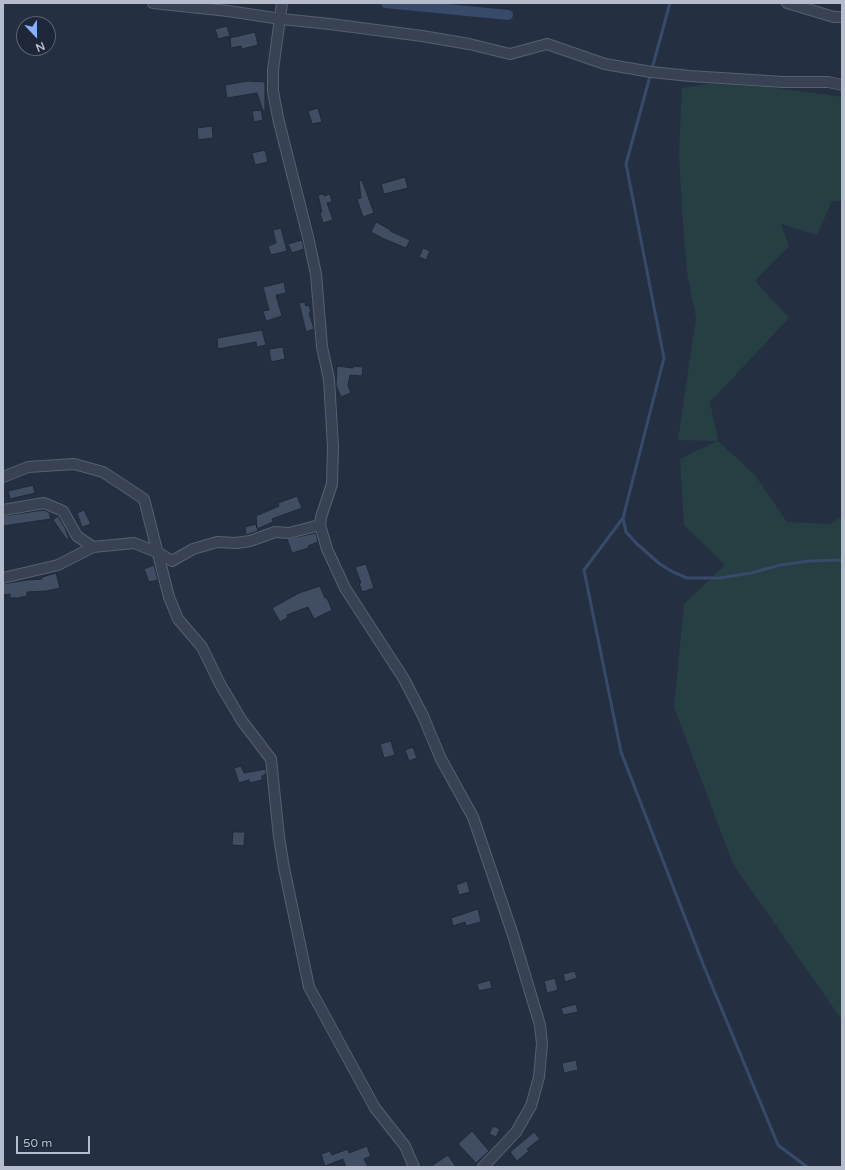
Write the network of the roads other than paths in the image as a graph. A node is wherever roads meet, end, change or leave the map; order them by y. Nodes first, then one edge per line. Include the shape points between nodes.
1 (153, 3) edge
2 (787, 3) edge
3 (282, 4) edge
4 (842, 17) edge
5 (280, 19) junction
6 (842, 85) edge
7 (3, 477) edge
8 (3, 510) edge
9 (320, 525) junction
10 (93, 546) junction
11 (159, 553) junction
12 (3, 578) edge
13 (414, 1167) edge
14 (483, 1167) edge

1 - 5 street
2 - 4 street
3 - 5 street
5 - 6 street via 422,36 510,54 547,44 606,64 651,72 782,82 828,82
5 - 9 street via 273,70 273,91 316,274 322,346 329,379 333,447 332,484
7 - 11 street via 28,467 74,464 103,472 144,499
8 - 10 street via 44,503 63,511 77,536
9 - 11 street via 289,533 275,532 236,544 216,542 193,550 172,562
9 - 14 street via 327,549 344,588 404,679 441,759 473,817 540,1025 542,1044 539,1078 531,1106 516,1132
10 - 11 street via 134,543
10 - 12 street via 58,565
11 - 13 street via 169,597 178,619 202,647 242,721 271,759 284,868 309,987 375,1108 405,1146

